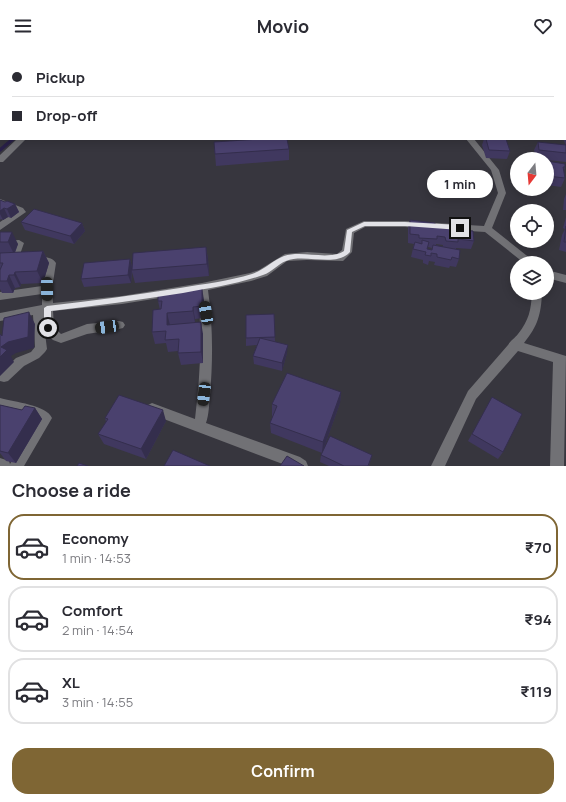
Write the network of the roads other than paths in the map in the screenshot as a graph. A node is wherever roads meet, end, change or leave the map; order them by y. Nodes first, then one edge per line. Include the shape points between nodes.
1 (21, 140) edge
2 (471, 140) edge
3 (0, 160) edge
4 (0, 202) edge
5 (0, 227) edge
6 (487, 229) junction
7 (0, 244) edge
8 (522, 256) edge
9 (554, 276) edge
10 (566, 279) edge
11 (202, 287) junction
12 (47, 289) junction
13 (0, 296) edge
14 (537, 300) edge
15 (43, 309) junction
16 (5, 317) edge
17 (119, 325) dead end
18 (7, 330) edge
19 (514, 345) junction
20 (563, 359) edge
21 (4, 377) dead end
22 (0, 404) edge
23 (143, 405) edge
24 (201, 419) dead end
25 (0, 465) edge
26 (4, 466) edge
27 (16, 466) edge
28 (301, 466) edge
29 (438, 466) edge
30 (557, 466) edge

1 - 3 street
2 - 6 street via 495,170 502,193
4 - 5 street via 21,212
6 - 8 street
6 - 11 street via 364,224 349,231 348,249 344,256 285,258 257,275
7 - 12 street via 19,243 12,261 14,263 50,262
9 - 10 street
11 - 15 street
11 - 24 street via 208,334
12 - 13 street
12 - 15 street
14 - 19 street via 536,312 531,324
15 - 16 street
15 - 17 street via 48,328 57,338 72,336 82,330
15 - 21 street via 41,348
16 - 18 street
19 - 20 street
19 - 29 street via 472,395
20 - 30 street
22 - 27 street via 41,414 46,418
23 - 28 street
25 - 26 street

